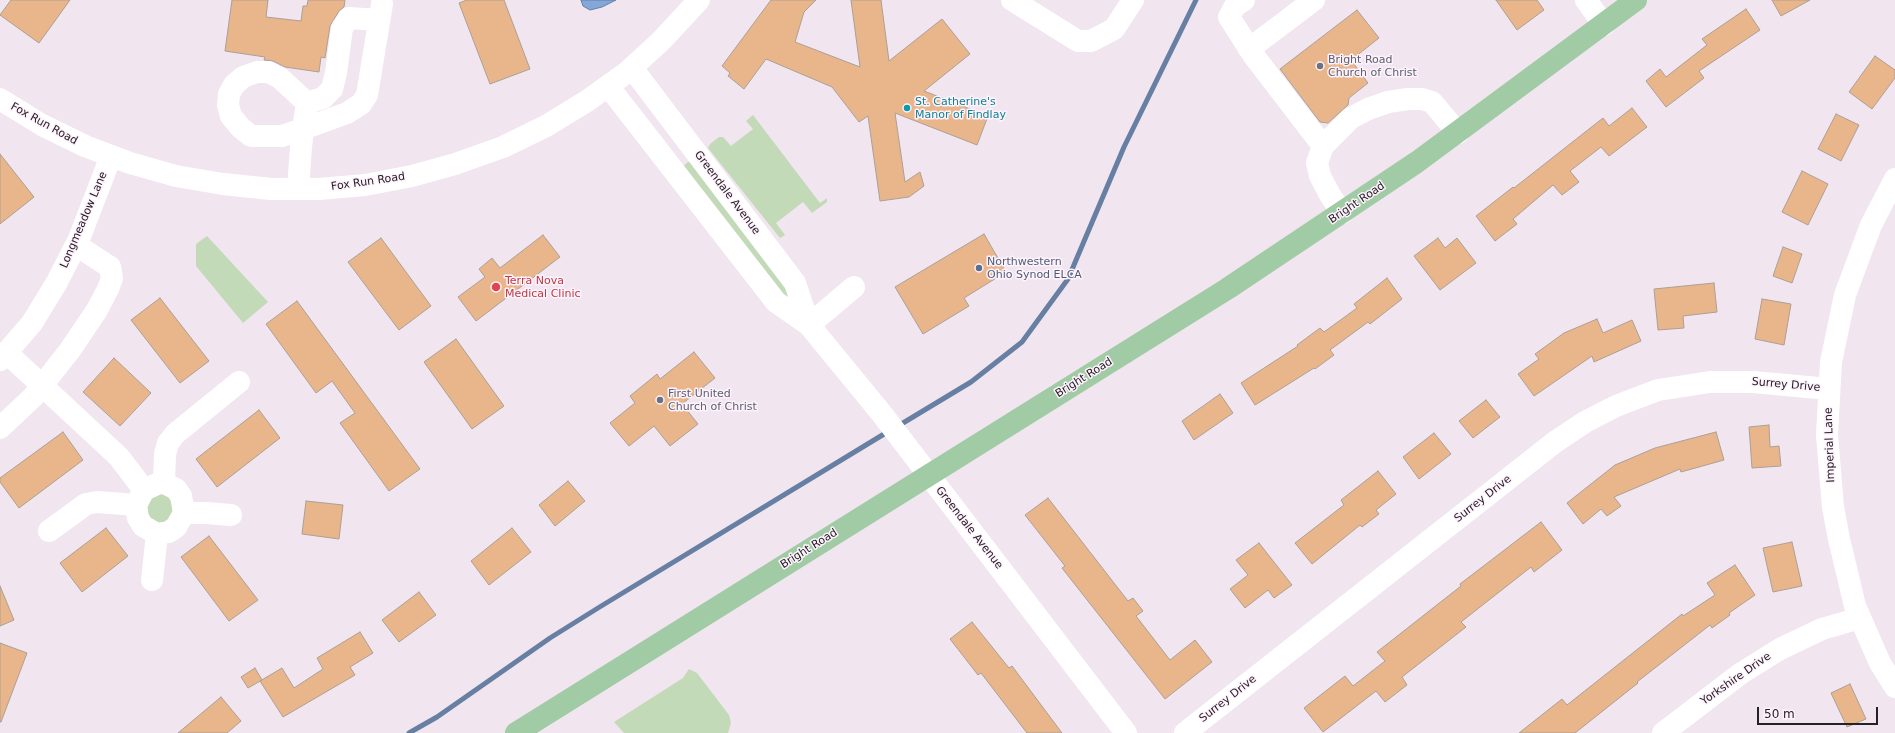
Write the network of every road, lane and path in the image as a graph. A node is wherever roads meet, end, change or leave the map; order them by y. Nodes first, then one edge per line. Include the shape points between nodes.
1 (699, 0) edge
2 (1012, 0) edge
3 (1133, 0) edge
4 (1244, 0) edge
5 (1314, 0) edge
6 (1586, 0) edge
7 (1636, 0) edge
8 (1604, 25) junction
9 (1249, 49) junction
10 (632, 68) junction
11 (608, 86) junction
12 (306, 103) junction
13 (2, 106) edge
14 (303, 129) junction
15 (1458, 133) junction
16 (1323, 146) junction
17 (111, 156) junction
18 (1895, 179) edge
19 (298, 189) junction
20 (1342, 213) junction
21 (76, 245) junction
22 (854, 287) dead end
23 (809, 325) junction
24 (3, 356) edge
25 (239, 382) dead end
26 (41, 386) junction
27 (1829, 389) junction
28 (0, 428) edge
29 (928, 475) junction
30 (164, 483) junction
31 (140, 497) junction
32 (184, 513) junction
33 (231, 516) dead end
34 (49, 530) dead end
35 (156, 534) junction
36 (152, 580) dead end
37 (1860, 618) junction
38 (1895, 687) edge
39 (516, 733) edge
40 (1126, 733) edge
41 (1185, 733) edge
42 (1663, 733) edge

1 - 10 street, Fox Run Road
2 - 3 street via 1078,41 1091,41 1114,28
4 - 9 street via 1235,6 1229,17
5 - 9 street
6 - 8 street
7 - 8 main road, Bright Road
8 - 15 main road, Bright Road
9 - 16 street
10 - 11 street, Fox Run Road
10 - 23 street, Greendale Avenue via 795,283
11 - 19 street, Fox Run Road via 546,126 503,147 456,164 365,185
11 - 23 street, Greendale Avenue via 776,302
12 - 14 street
12 - 14 street via 280,78 268,72 257,72 243,78 234,85 229,94 228,105 232,116 240,128 251,136 282,136
12 - 14 street via 323,98 332,89 342,28 349,18 381,12 367,94 361,104 347,113
13 - 17 street, Fox Run Road
14 - 19 street
15 - 16 street via 1432,102 1408,98 1388,102 1351,118
15 - 20 main road, Bright Road
16 - 20 street via 1318,163 1320,176
17 - 19 street, Fox Run Road via 176,176 224,184
17 - 21 street, Longmeadow Lane
18 - 27 street, Imperial Lane via 1871,225 1846,295 1831,362
20 - 29 main road, Bright Road via 1227,289
21 - 24 street, Longmeadow Lane via 32,323
21 - 26 street via 110,267 112,278 97,310
22 - 23 street
23 - 29 street, Greendale Avenue
24 - 26 street
25 - 30 street via 175,434 168,443
26 - 28 street
26 - 31 street via 119,457
27 - 37 street, Imperial Lane via 1827,435 1833,507 1855,606
27 - 41 street, Surrey Drive via 1753,382 1710,382 1658,390 1616,406 1585,422 1555,442
29 - 39 main road, Bright Road
29 - 40 street, Greendale Avenue
30 - 31 street via 154,484
30 - 32 street via 181,496
31 - 34 street via 86,504
31 - 35 street via 136,511 140,522
32 - 33 street
32 - 35 street via 176,527 169,532
35 - 36 street
37 - 38 street, Imperial Lane via 1880,662
37 - 42 street, Yorkshire Drive via 1822,629 1780,650 1740,674

